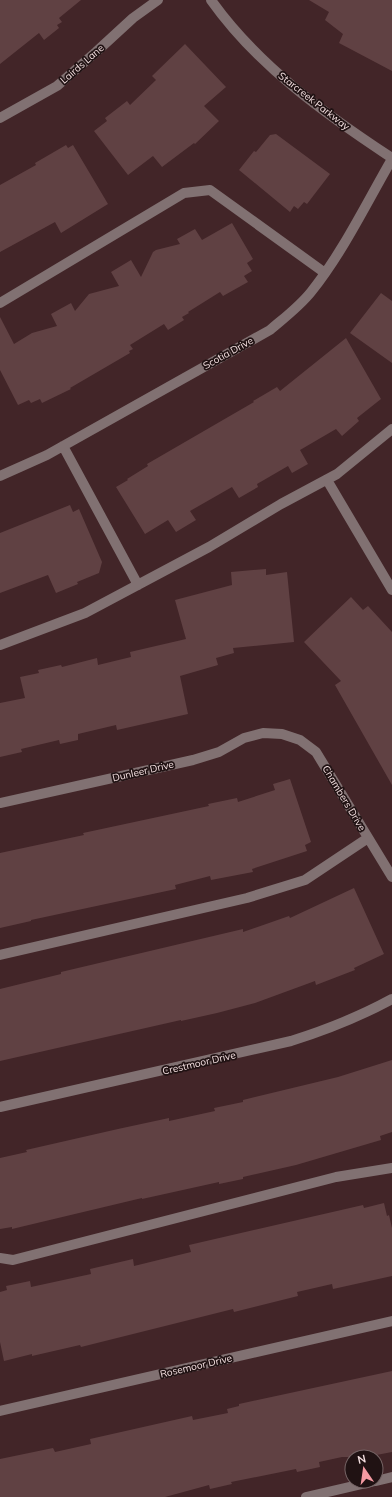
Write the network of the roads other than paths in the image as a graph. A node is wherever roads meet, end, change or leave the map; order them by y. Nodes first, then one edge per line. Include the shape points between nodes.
1 (158, 0) edge
2 (211, 0) edge
3 (0, 118) edge
4 (392, 158) edge
5 (325, 273) junction
6 (0, 303) edge
7 (392, 429) edge
8 (63, 446) junction
9 (0, 476) edge
10 (327, 480) junction
11 (138, 585) junction
12 (392, 590) edge
13 (0, 645) edge
14 (282, 734) joint
15 (0, 803) edge
16 (368, 838) junction
17 (392, 877) edge
18 (0, 955) edge
19 (392, 999) edge
20 (0, 1107) edge
21 (392, 1168) edge
22 (0, 1258) edge
23 (392, 1321) edge
24 (0, 1411) edge
25 (344, 1488) edge
26 (306, 1497) edge

1 - 3 street, Lairds Lane via 133,18 57,86
2 - 4 street, Starcreek Parkway via 248,46 296,90
4 - 5 street, Scotia Drive
5 - 6 street via 210,190 184,192
5 - 8 street, Scotia Drive via 300,304 270,330
7 - 10 street
8 - 9 street, Scotia Drive
8 - 11 street
10 - 11 street
10 - 12 street
11 - 13 street via 85,612
14 - 15 street, Dunleer Drive via 257,734 219,752 193,760
14 - 16 street, Chambers Drive via 300,740 316,752
16 - 17 street, Chambers Drive
16 - 18 street via 305,880 247,898
19 - 20 street, Crestmoor Drive via 339,1024 291,1041
21 - 22 street via 336,1178 13,1260
23 - 24 street, Rosemoor Drive
25 - 26 street

